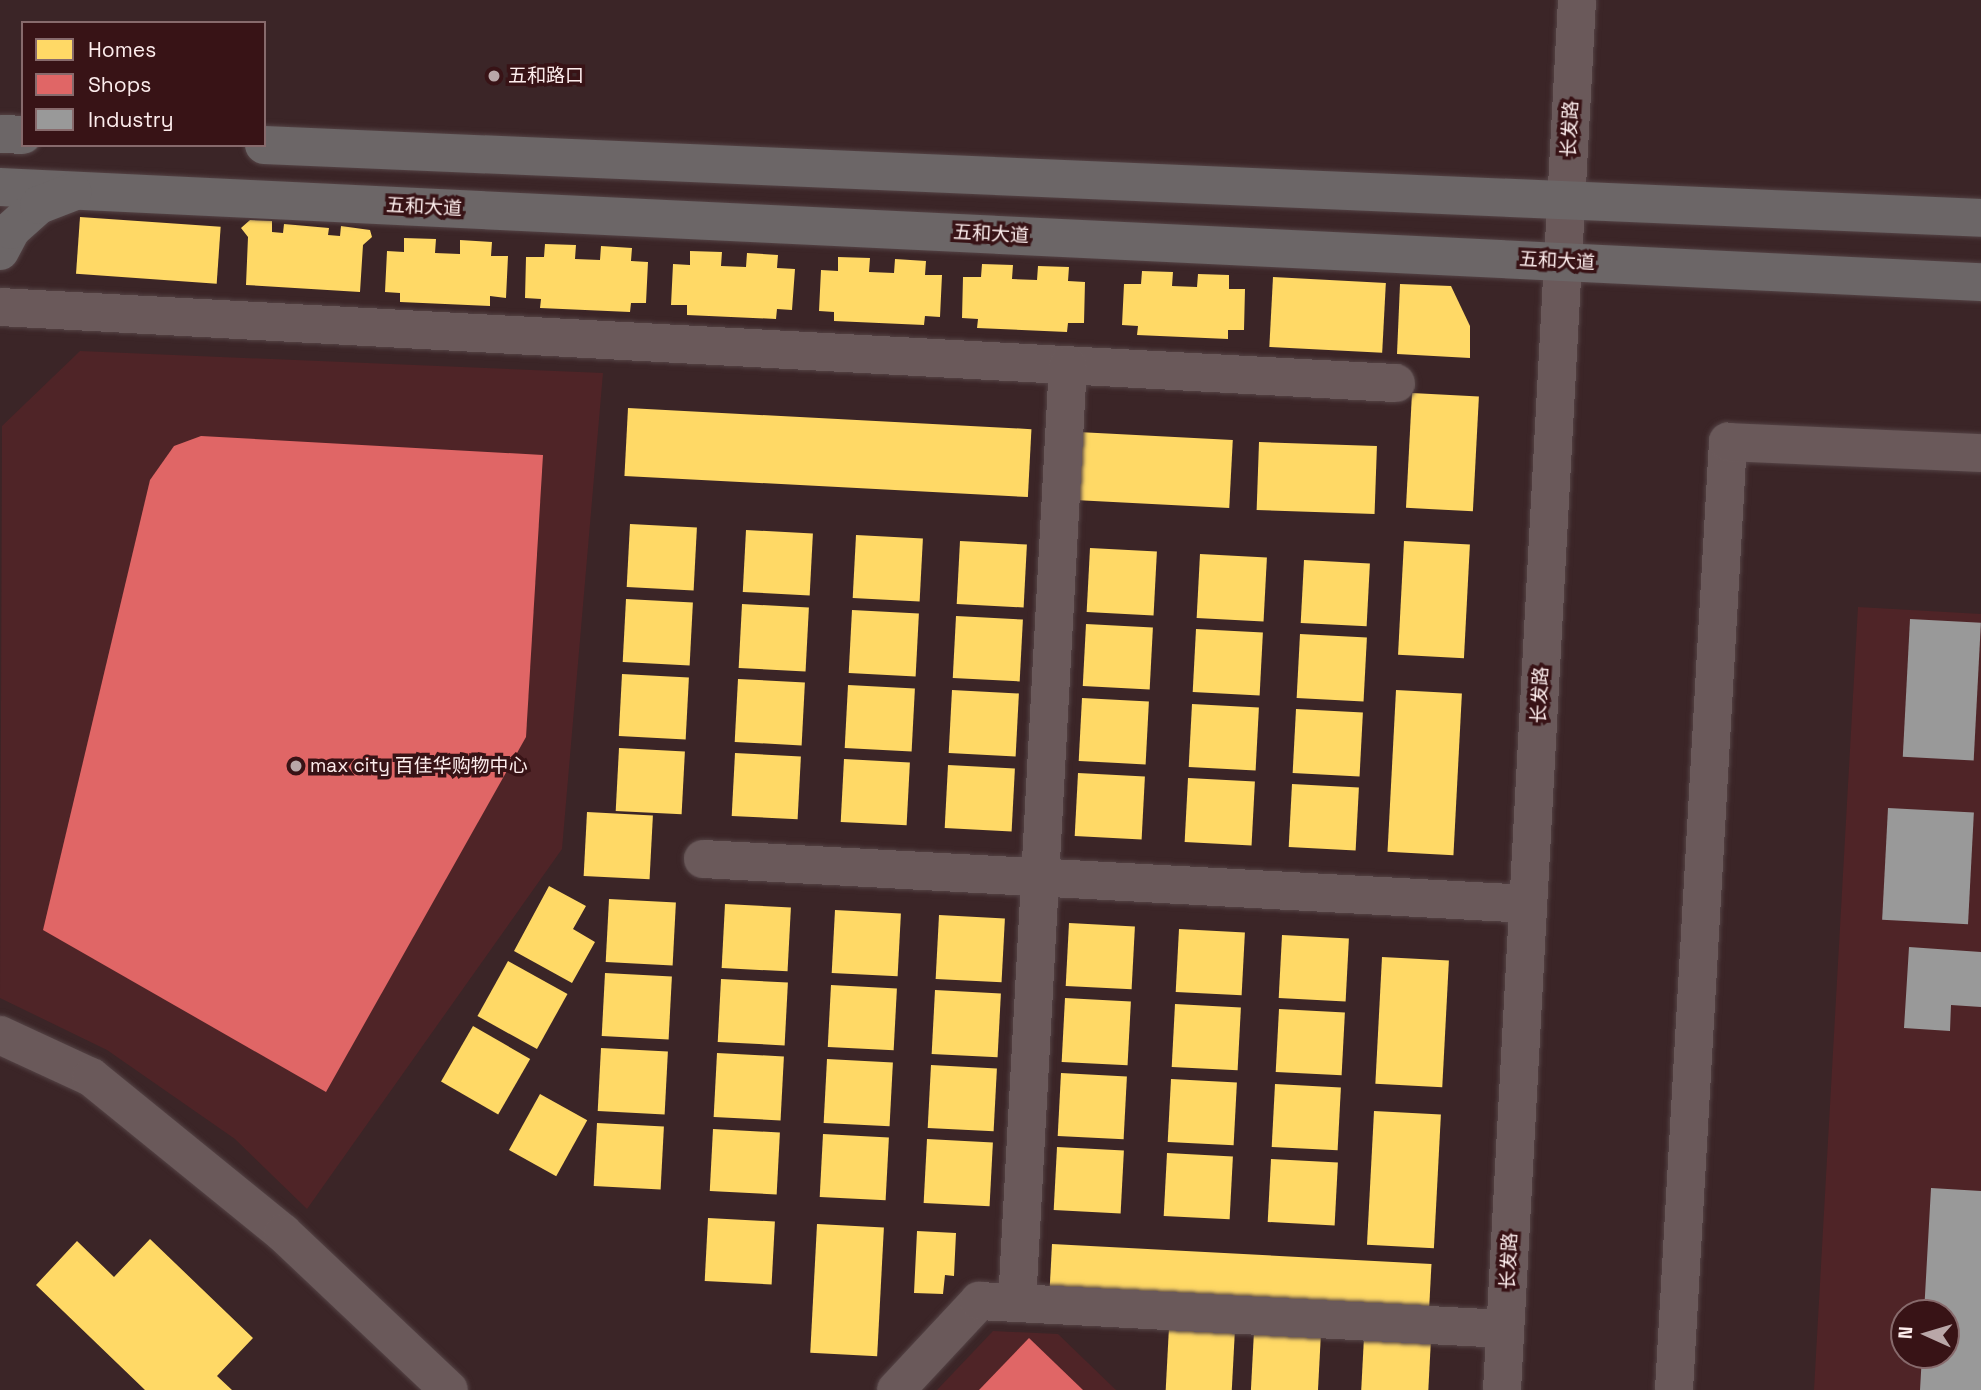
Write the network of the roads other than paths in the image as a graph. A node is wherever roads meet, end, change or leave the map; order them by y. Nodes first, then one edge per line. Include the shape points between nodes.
1 (1577, 0) edge
2 (0, 134) edge
3 (21, 135) edge
4 (266, 145) edge
5 (0, 187) edge
6 (78, 190) junction
7 (1566, 201) junction
8 (1981, 218) edge
9 (0, 251) edge
10 (1563, 262) junction
11 (1981, 282) edge
12 (0, 307) edge
13 (1068, 365) junction
14 (1396, 383) dead end
15 (1981, 453) edge
16 (704, 859) dead end
17 (1040, 877) junction
18 (1528, 904) junction
19 (0, 1035) edge
20 (1017, 1303) junction
21 (1505, 1329) junction
22 (449, 1390) edge
23 (896, 1390) edge
24 (1502, 1390) edge
25 (1674, 1390) edge

1 - 7 street, 长发路
2 - 3 main road
4 - 7 main road
5 - 6 main road, 五和大道
6 - 9 main road via 39,205 11,230
6 - 10 main road, 五和大道
7 - 8 main road
7 - 10 street, 长发路
10 - 11 main road, 五和大道
10 - 18 street, 长发路
12 - 13 street
13 - 14 street
13 - 17 street
15 - 25 street via 1728,442
16 - 17 street
17 - 18 street
17 - 20 street
18 - 21 street, 长发路
19 - 22 street via 90,1077 283,1233
20 - 21 street
20 - 23 street via 979,1301
21 - 24 street, 长发路

